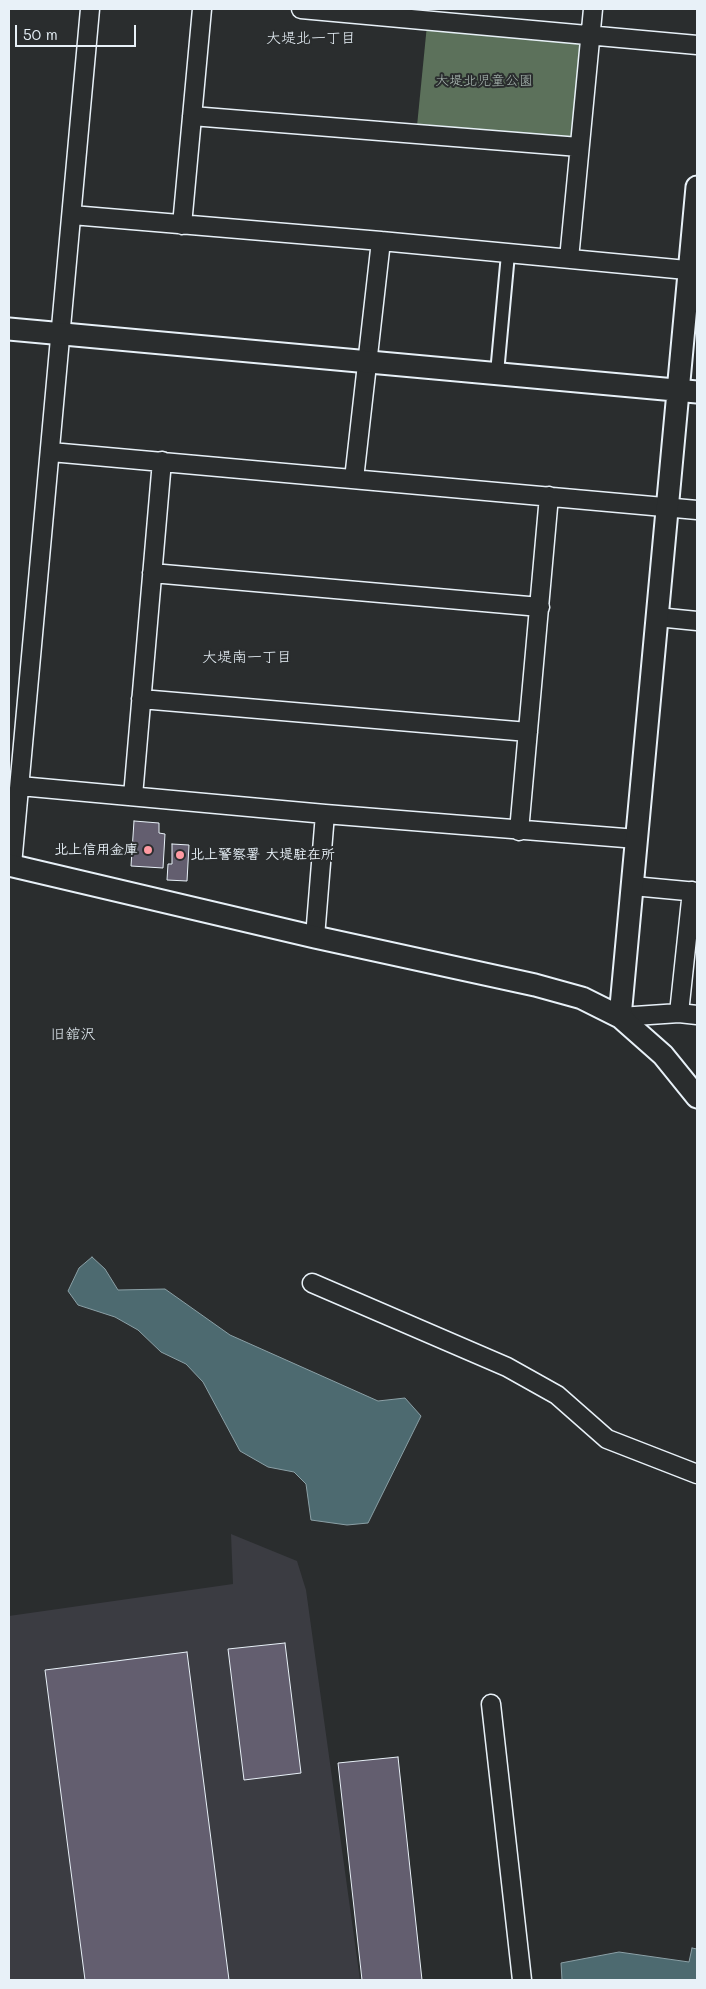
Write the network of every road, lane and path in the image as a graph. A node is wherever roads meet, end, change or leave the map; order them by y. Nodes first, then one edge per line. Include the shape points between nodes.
1 (90, 9) edge
2 (202, 9) edge
3 (301, 9) edge
4 (592, 9) edge
5 (590, 35) junction
6 (697, 46) edge
7 (192, 116) junction
8 (580, 147) junction
9 (697, 187) edge
10 (72, 215) junction
11 (182, 225) junction
12 (380, 241) junction
13 (508, 254) junction
14 (569, 259) junction
15 (693, 270) edge
16 (9, 329) edge
17 (60, 334) junction
18 (368, 362) junction
19 (497, 374) junction
20 (688, 391) edge
21 (51, 452) junction
22 (162, 461) junction
23 (354, 479) junction
24 (550, 496) junction
25 (668, 507) junction
26 (697, 510) edge
27 (152, 573) junction
28 (540, 607) junction
29 (657, 617) junction
30 (697, 621) edge
31 (141, 699) junction
32 (528, 732) junction
33 (20, 786) junction
34 (133, 796) junction
35 (325, 814) junction
36 (519, 831) junction
37 (637, 839) junction
38 (10, 865) edge
39 (633, 886) junction
40 (695, 892) edge
41 (315, 937) junction
42 (679, 1012) junction
43 (697, 1015) edge
44 (620, 1017) junction
45 (697, 1097) edge
46 (312, 1282) dead end
47 (697, 1474) edge
48 (491, 1704) dead end
49 (522, 1980) edge

1 - 10 street
2 - 7 street
3 - 5 street
4 - 5 street
5 - 6 street
5 - 8 street
7 - 8 street
7 - 11 street
8 - 14 street
9 - 15 street
10 - 11 street
10 - 17 street
11 - 12 street
12 - 13 street
12 - 18 street
13 - 14 street
13 - 19 street
14 - 15 street
15 - 20 street
16 - 17 street
17 - 18 street
17 - 21 street
18 - 19 street
18 - 23 street
19 - 20 street
20 - 25 street
21 - 22 street
21 - 33 street
22 - 23 street
22 - 27 street
23 - 24 street
24 - 25 street
24 - 28 street
25 - 26 street
25 - 29 street
27 - 28 street
27 - 31 street
28 - 32 street
29 - 30 street
29 - 37 street
31 - 32 street
31 - 34 street
32 - 36 street
33 - 34 street
33 - 38 street
34 - 35 street
35 - 36 street
35 - 41 street
36 - 37 street
37 - 39 street
38 - 41 street
39 - 40 street
39 - 44 street
40 - 42 street
41 - 44 street via 535,985 582,998
42 - 43 street
42 - 44 street
44 - 45 street via 663,1055
46 - 47 street via 507,1367 557,1395 607,1439
48 - 49 street

